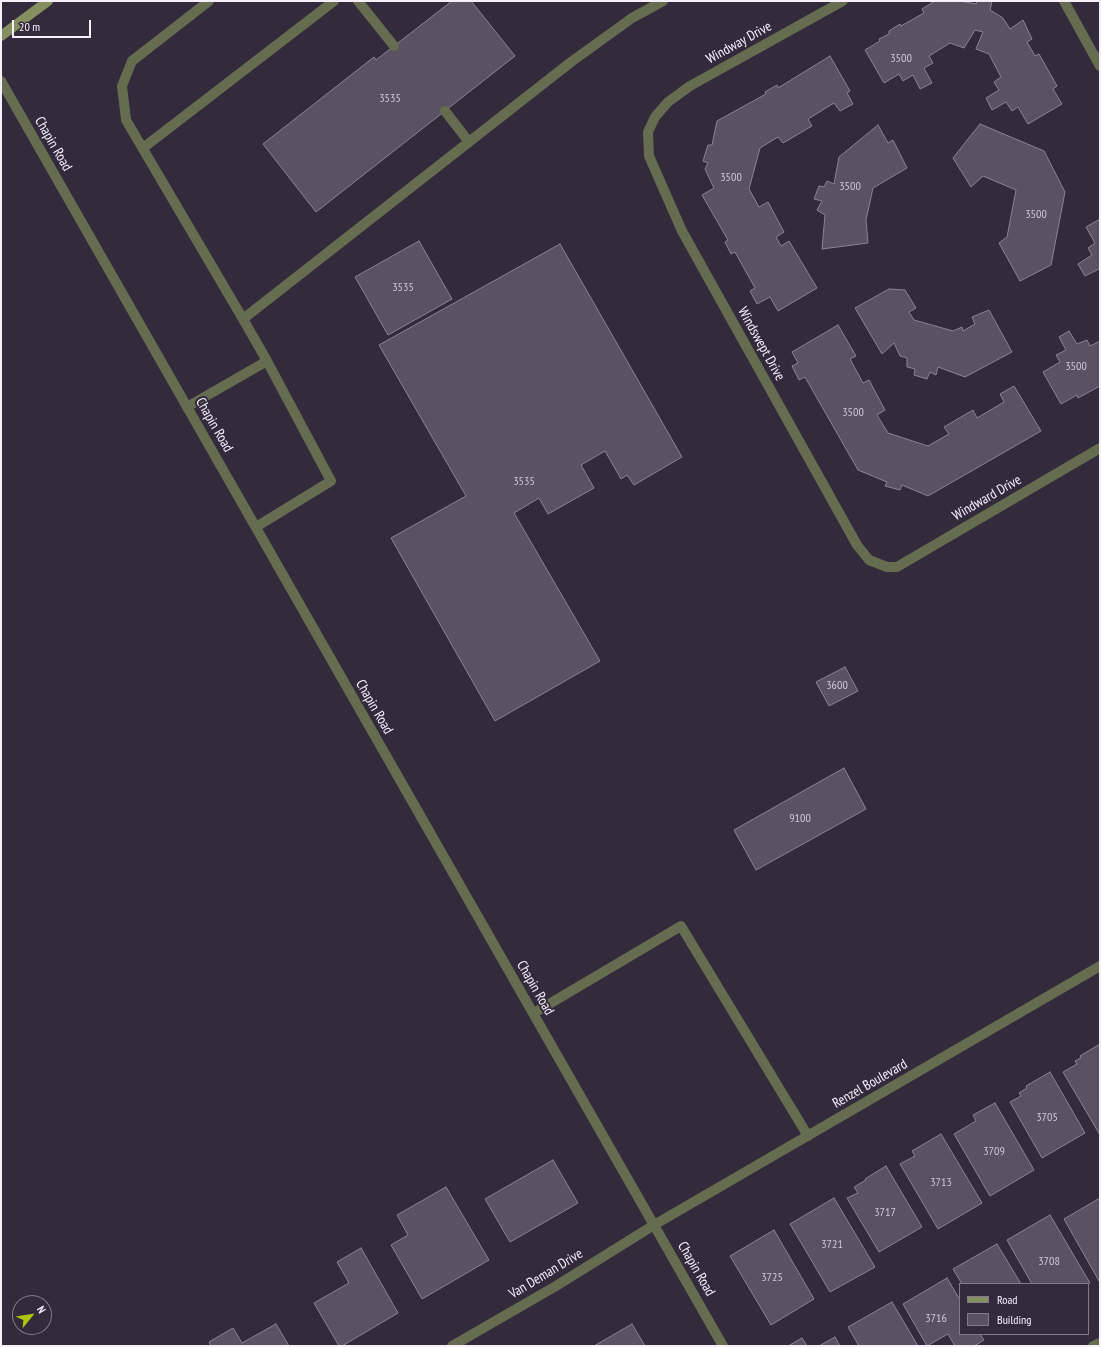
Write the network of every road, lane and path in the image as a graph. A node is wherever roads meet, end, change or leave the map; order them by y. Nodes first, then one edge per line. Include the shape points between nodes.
1 (48, 1) edge
2 (209, 1) edge
3 (334, 1) edge
4 (358, 1) edge
5 (663, 1) edge
6 (843, 1) edge
7 (1064, 1) edge
8 (1, 36) edge
9 (394, 46) dead end
10 (1100, 66) edge
11 (1, 81) edge
12 (445, 111) dead end
13 (655, 117) joint
14 (469, 142) junction
15 (143, 148) junction
16 (243, 319) junction
17 (267, 361) junction
18 (187, 407) junction
19 (1100, 448) edge
20 (256, 527) junction
21 (887, 567) joint
22 (1100, 966) edge
23 (534, 1014) junction
24 (808, 1136) junction
25 (654, 1225) junction
26 (1100, 1343) edge
27 (452, 1346) edge
28 (723, 1346) edge
29 (1093, 1346) edge

1 - 8 main road
2 - 15 street via 132,61 122,86 126,120
3 - 15 street
4 - 9 street
5 - 14 street via 632,18 571,62
6 - 13 street, Windway Drive via 690,86 668,102
7 - 10 street
11 - 18 street, Chapin Road
12 - 14 street
13 - 21 street, Windswept Drive via 648,132 649,156 682,231 857,545 869,560
14 - 16 street
15 - 16 street
16 - 17 street
17 - 18 street
17 - 20 street via 331,481
18 - 20 street, Chapin Road
19 - 21 street, Windward Drive via 897,567
20 - 23 street, Chapin Road
22 - 24 street, Renzel Boulevard
23 - 24 street via 681,926
23 - 25 street, Chapin Road
24 - 25 street, Renzel Boulevard
25 - 27 street, Van Deman Drive
25 - 28 street, Chapin Road
26 - 29 street

